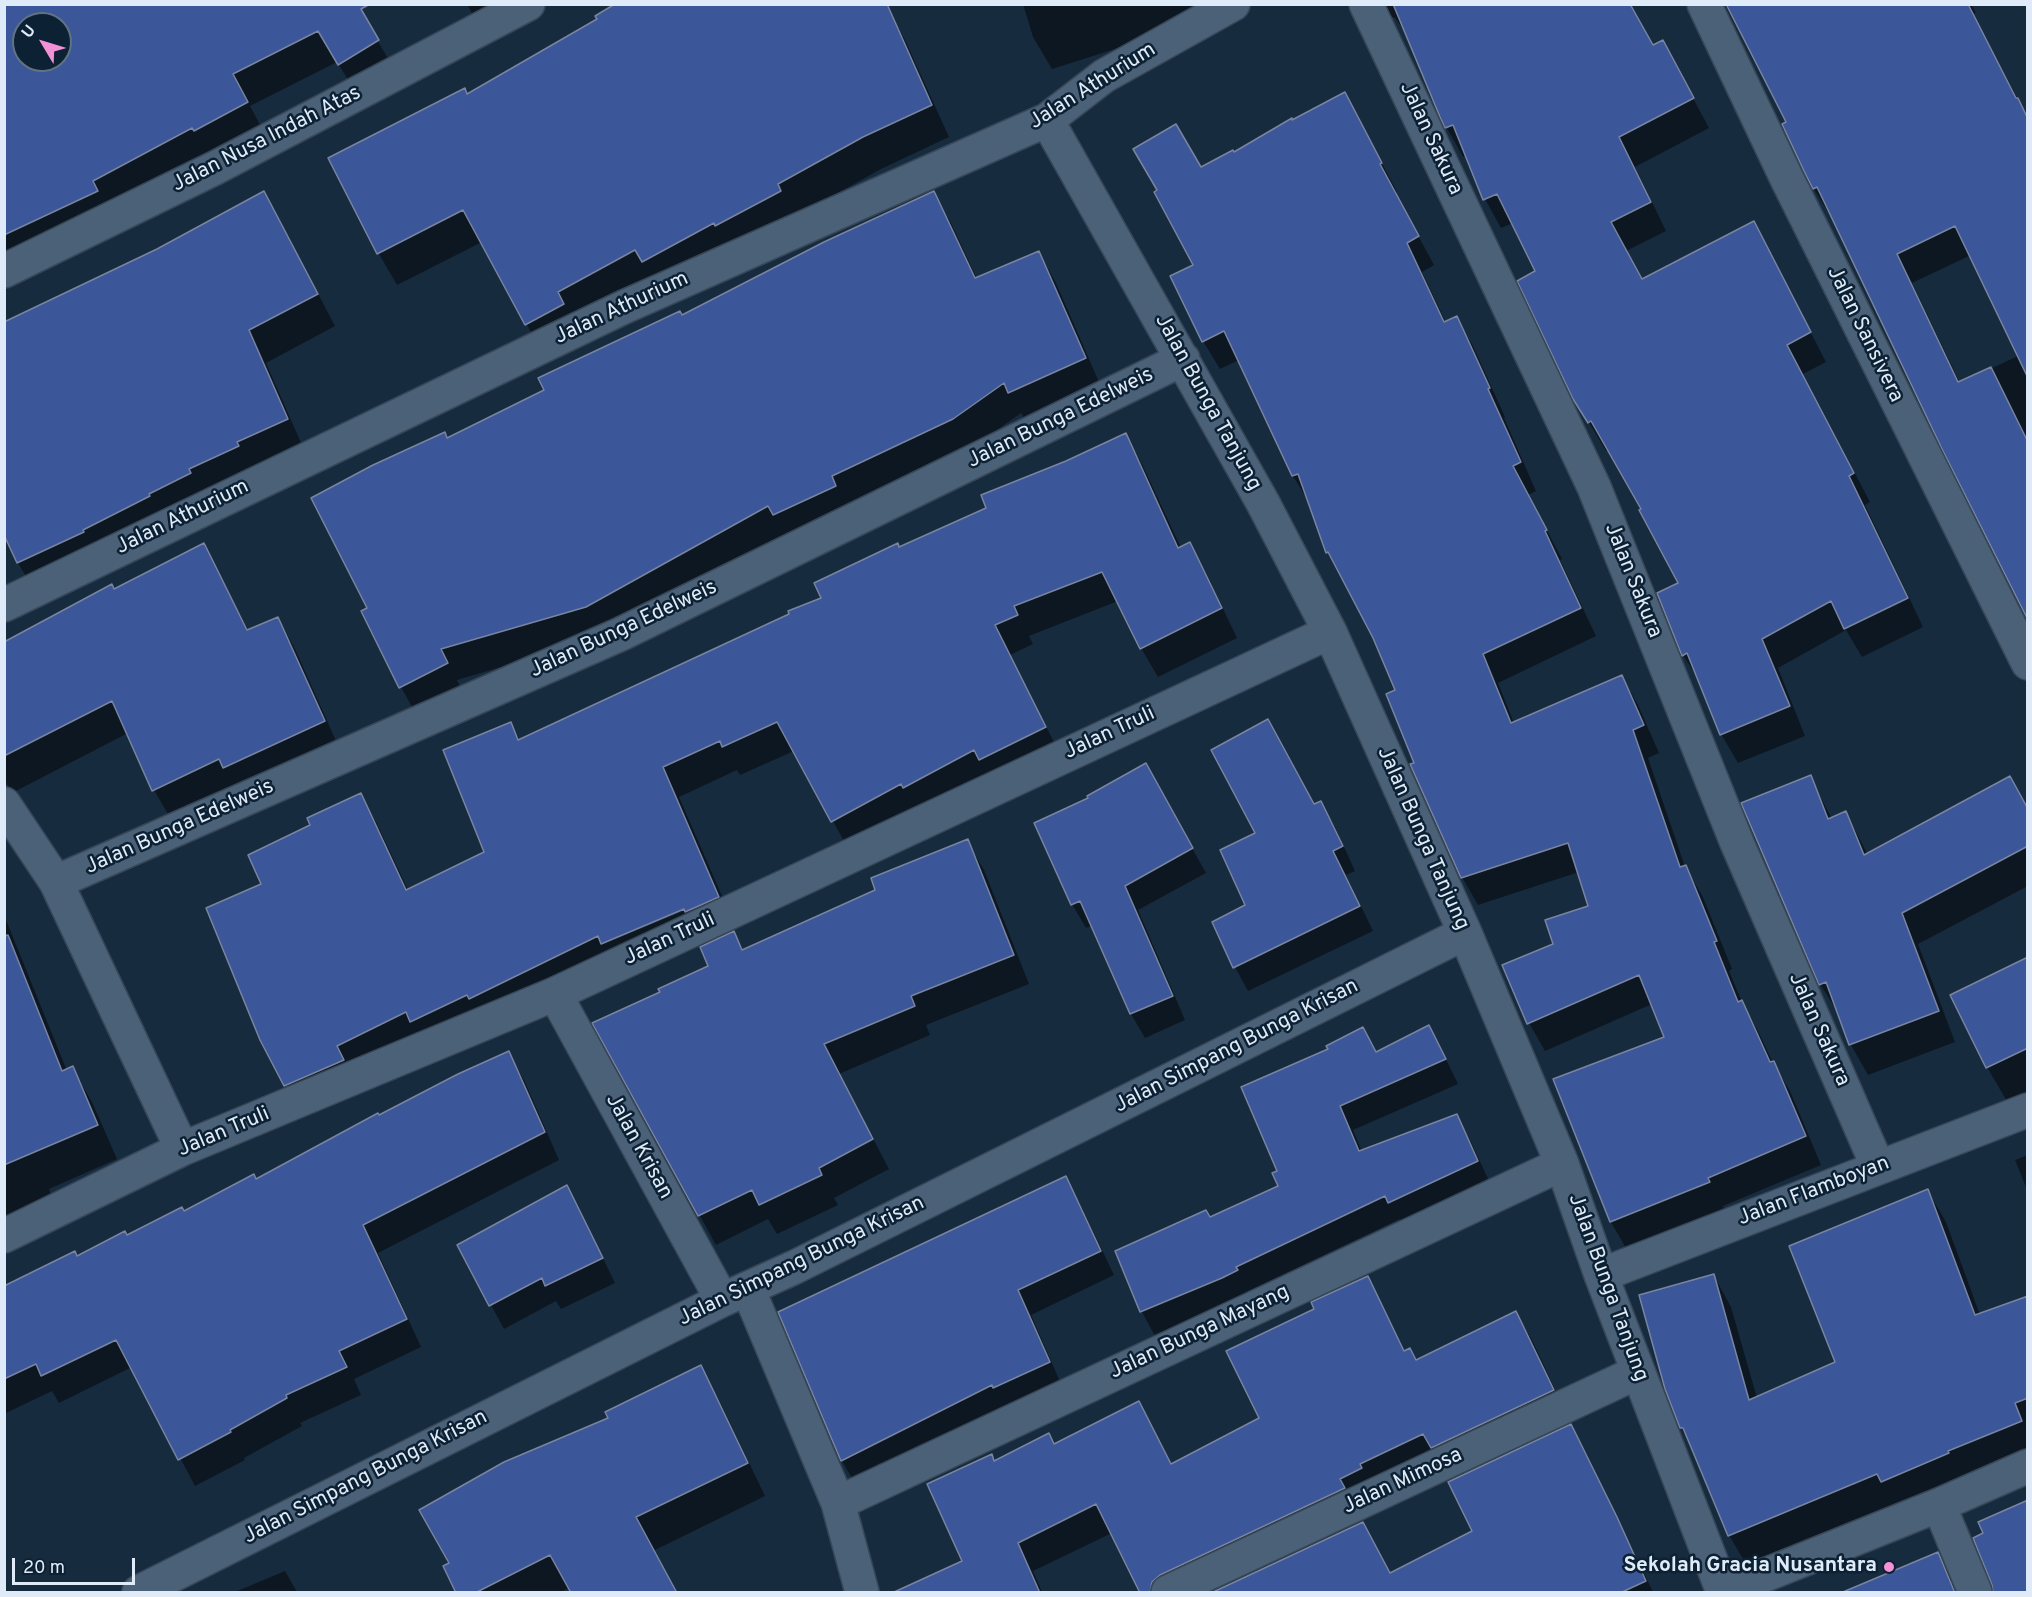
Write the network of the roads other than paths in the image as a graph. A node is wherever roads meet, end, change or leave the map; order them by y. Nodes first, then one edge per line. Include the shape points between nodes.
1 (528, 4) edge
2 (1233, 4) edge
3 (1366, 4) edge
4 (1704, 4) edge
5 (1047, 120) junction
6 (4, 271) edge
7 (1183, 359) junction
8 (4, 605) edge
9 (1330, 632) junction
10 (2028, 663) edge
11 (4, 804) edge
12 (56, 882) junction
13 (1465, 933) junction
14 (555, 994) junction
15 (2028, 1110) edge
16 (182, 1149) junction
17 (1562, 1164) junction
18 (1878, 1167) junction
19 (4, 1236) edge
20 (1601, 1275) junction
21 (735, 1294) junction
22 (1638, 1372) junction
23 (2028, 1466) edge
24 (838, 1503) junction
25 (1939, 1505) junction
26 (139, 1593) edge
27 (862, 1593) edge
28 (1168, 1593) edge
29 (1723, 1593) edge
30 (1975, 1593) edge

1 - 6 street, Jalan Nusa Indah Atas via 215,168
2 - 5 street, Jalan Athurium via 1104,76
3 - 18 street, Jalan Sakura via 1594,487 1737,843
4 - 10 street, Jalan Sansivera via 1792,190
5 - 7 street, Jalan Bunga Tanjung
5 - 8 street, Jalan Athurium via 624,307
7 - 9 street, Jalan Bunga Tanjung
7 - 12 street, Jalan Bunga Edelweis via 621,634
9 - 13 street, Jalan Bunga Tanjung
9 - 14 street, Jalan Truli
11 - 12 street
12 - 16 street
13 - 17 street, Jalan Bunga Tanjung
13 - 21 street, Jalan Simpang Bunga Krisan
14 - 16 street, Jalan Truli
14 - 21 street, Jalan Krisan
15 - 18 street, Jalan Flamboyan
16 - 19 street, Jalan Truli
17 - 20 street, Jalan Bunga Tanjung
17 - 24 street, Jalan Bunga Mayang
18 - 20 street, Jalan Flamboyan
20 - 22 street, Jalan Bunga Tanjung
21 - 24 street, Jalan Krisan
21 - 26 street, Jalan Simpang Bunga Krisan
22 - 28 street, Jalan Mimosa
22 - 29 street, Jalan Bunga Tanjung
23 - 25 street
24 - 27 street, Jalan Krisan
25 - 29 street
25 - 30 street

